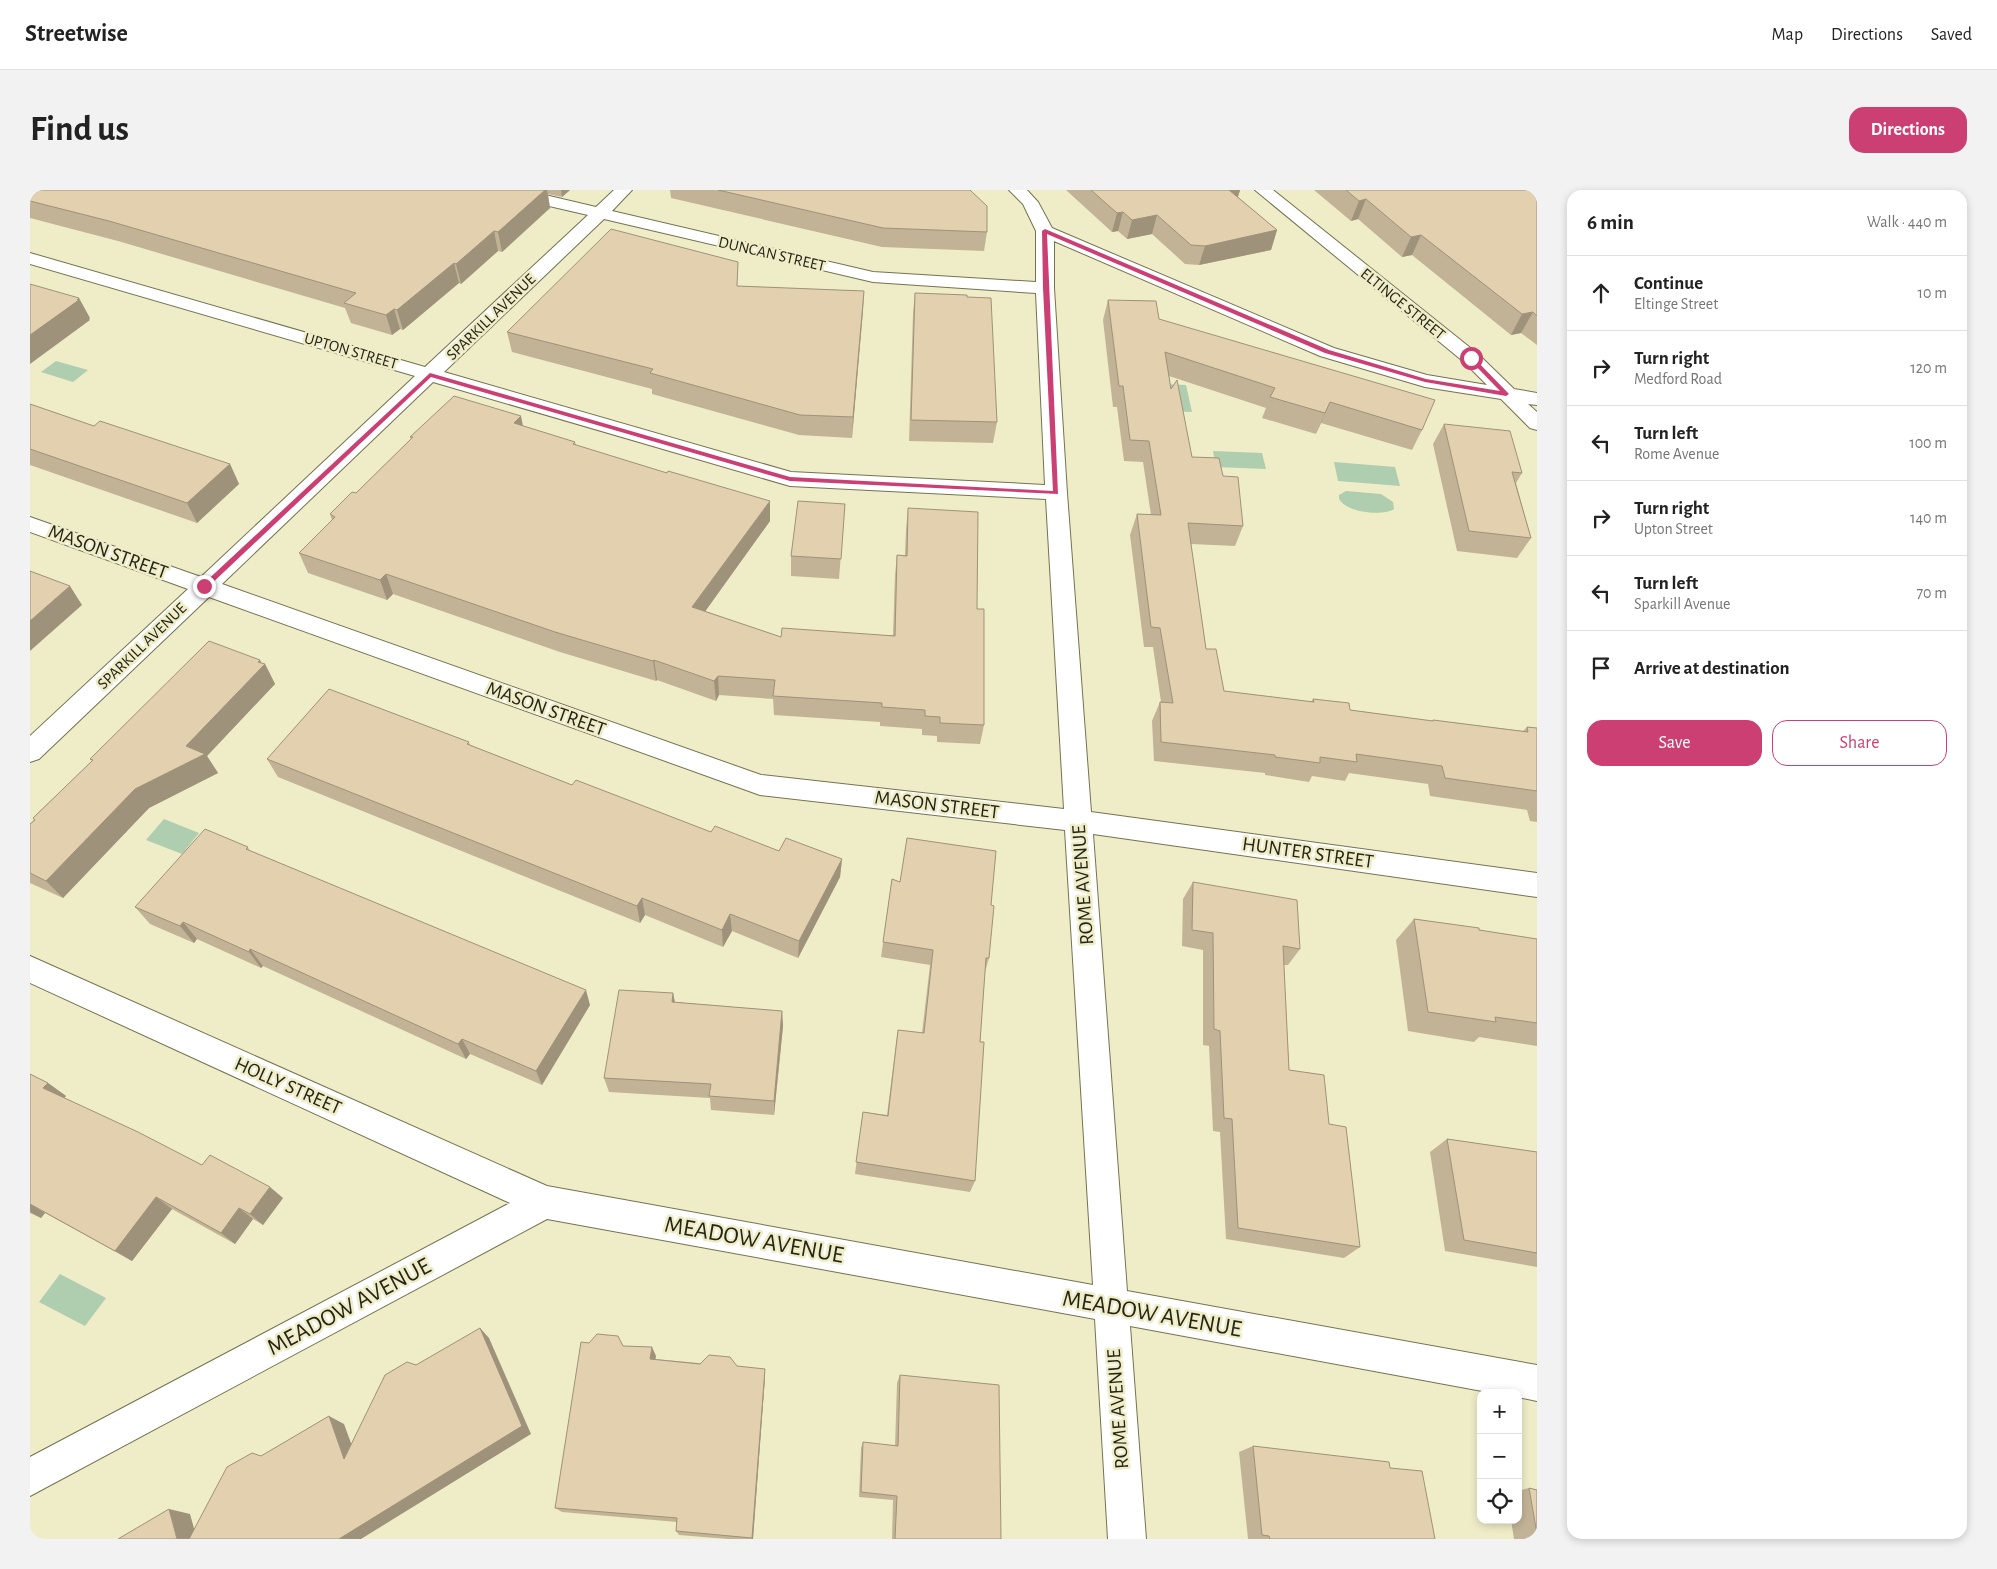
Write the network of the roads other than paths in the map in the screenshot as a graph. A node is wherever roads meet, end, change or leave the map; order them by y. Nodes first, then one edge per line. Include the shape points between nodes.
1 (503, 190) edge
2 (624, 190) edge
3 (1017, 190) edge
4 (1263, 190) edge
5 (599, 213) junction
6 (1045, 231) junction
7 (30, 258) edge
8 (1046, 288) junction
9 (430, 374) junction
10 (1506, 394) junction
11 (1537, 399) edge
12 (1537, 424) edge
13 (1056, 493) junction
14 (30, 524) edge
15 (204, 586) junction
16 (30, 752) edge
17 (1079, 821) junction
18 (1537, 885) edge
19 (30, 970) edge
20 (545, 1202) junction
21 (1111, 1306) junction
22 (1537, 1382) edge
23 (30, 1477) edge
24 (1127, 1539) edge

1 - 5 street, DUNCAN STREET
2 - 5 street, SPARKILL AVENUE
3 - 6 street via 1030,202
4 - 10 street, ELTINGE STREET via 1471,358
5 - 8 street, DUNCAN STREET via 873,277
5 - 9 street, SPARKILL AVENUE
6 - 8 street, ROME AVENUE
6 - 10 street via 1327,352 1425,381
7 - 9 street, UPTON STREET
8 - 13 street, ROME AVENUE
9 - 13 street, UPTON STREET via 790,479
9 - 15 street, SPARKILL AVENUE
10 - 11 street
10 - 12 street, ELTINGE STREET
13 - 17 street, ROME AVENUE
14 - 15 street, MASON STREET
15 - 16 street, SPARKILL AVENUE
15 - 17 street, MASON STREET via 760,785
17 - 18 street, HUNTER STREET
17 - 21 street, ROME AVENUE
19 - 20 street, HOLLY STREET
20 - 21 street, MEADOW AVENUE
20 - 23 street, MEADOW AVENUE
21 - 22 street, MEADOW AVENUE
21 - 24 street, ROME AVENUE

